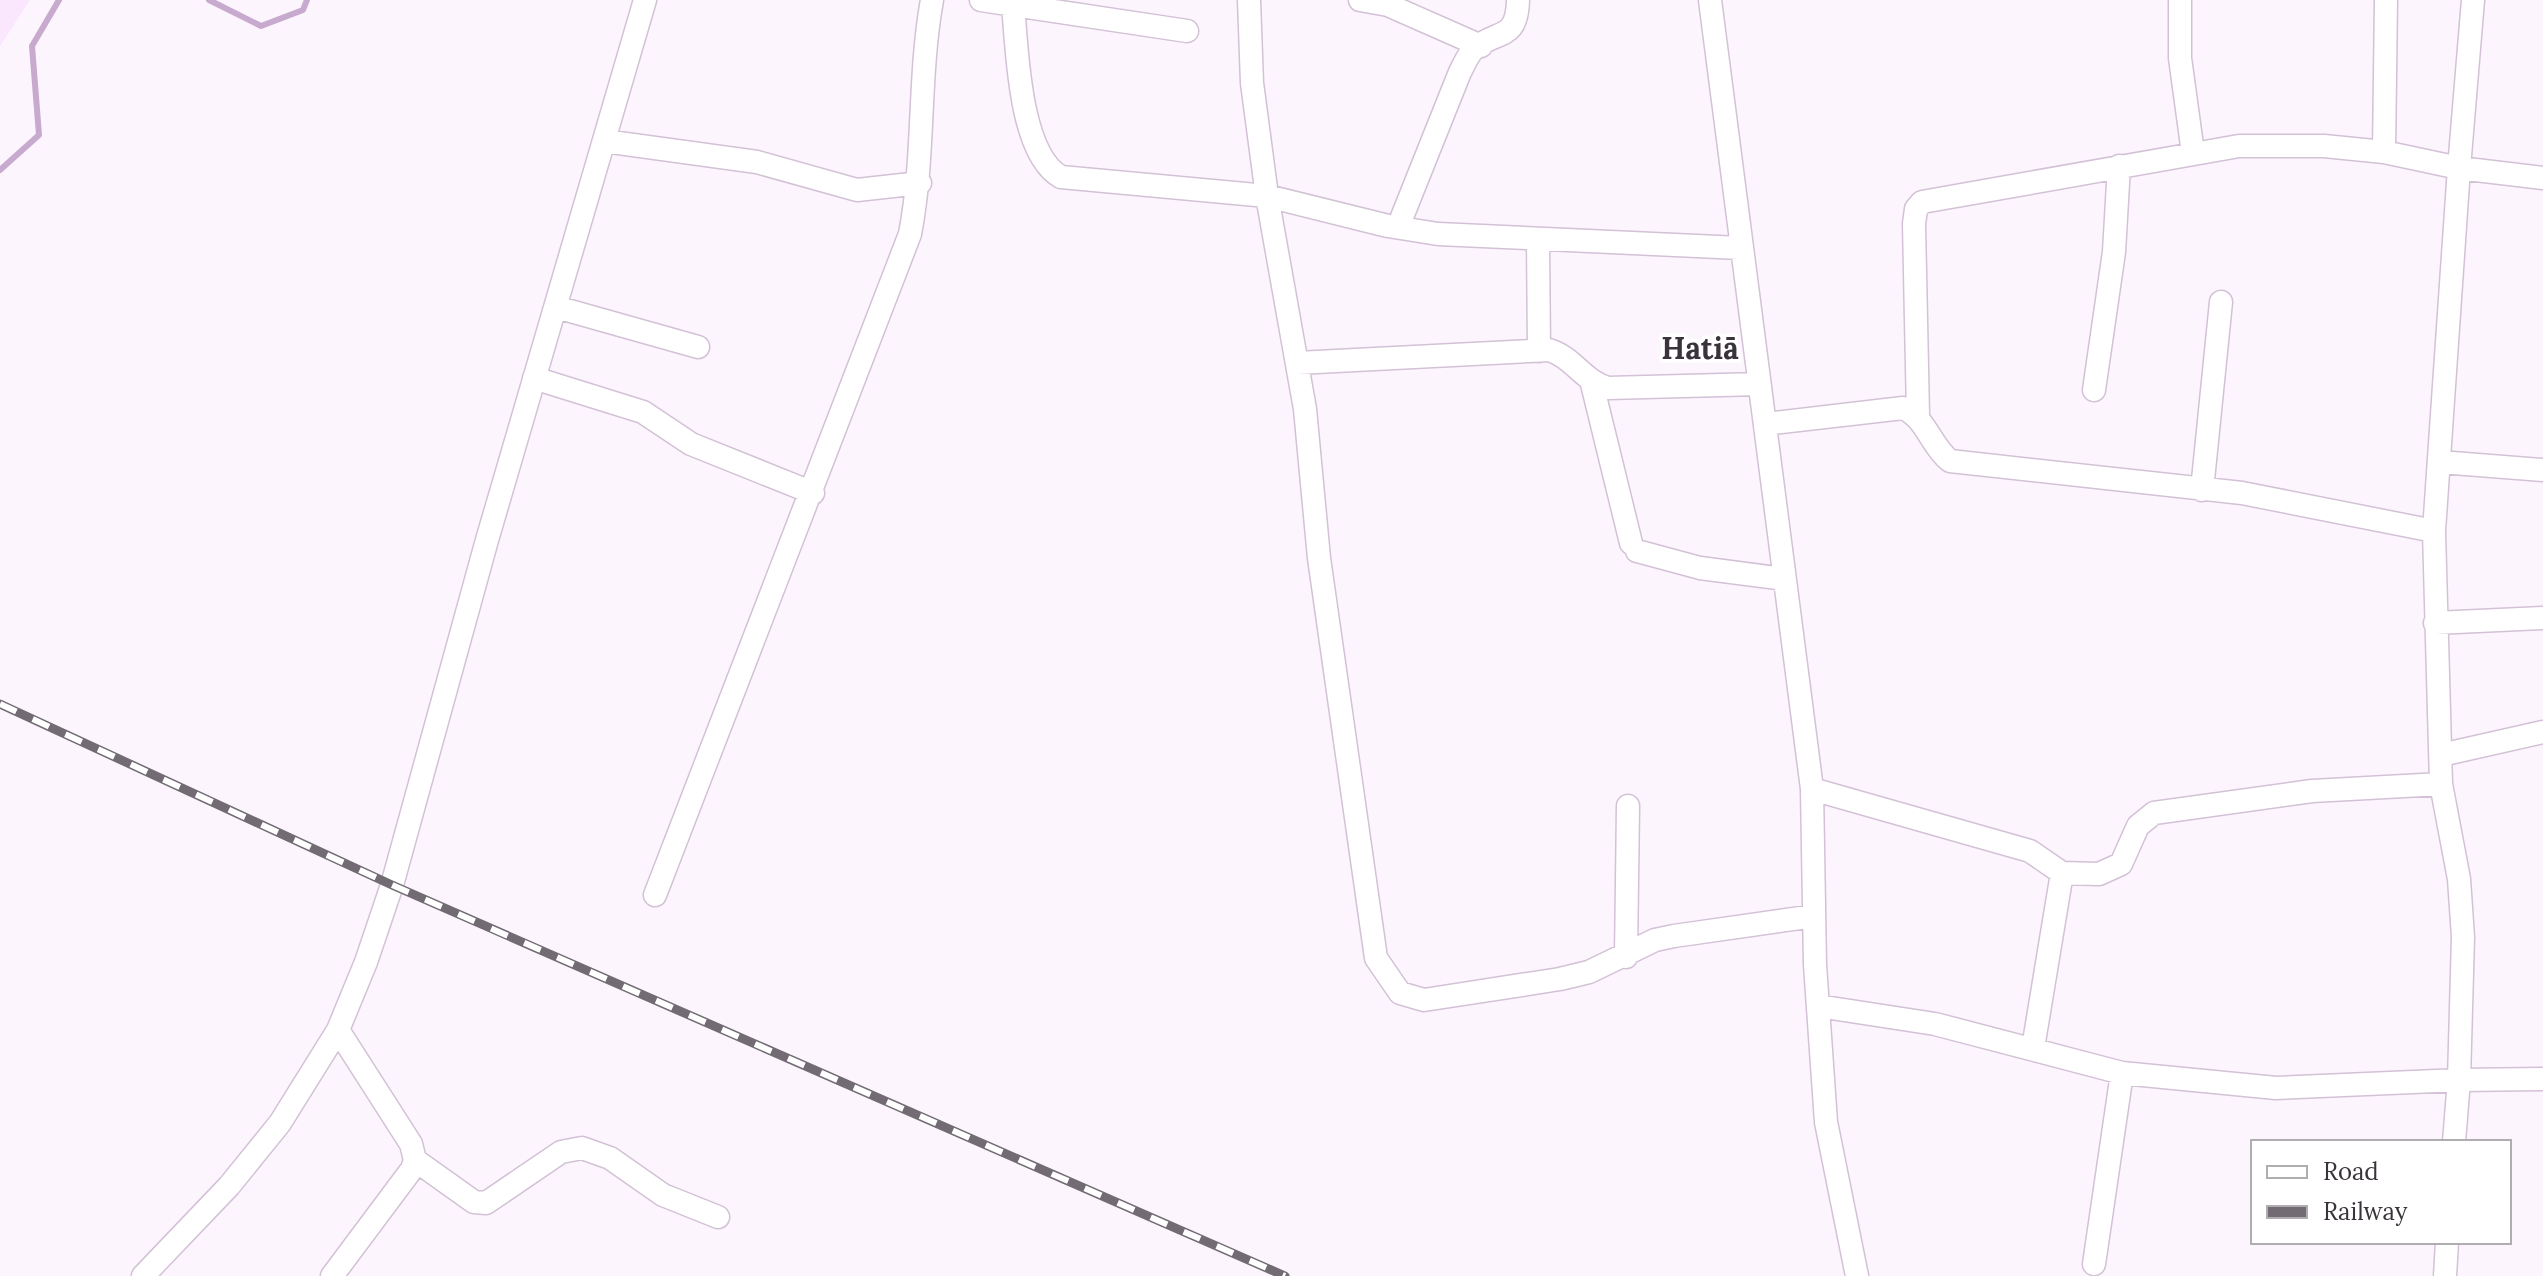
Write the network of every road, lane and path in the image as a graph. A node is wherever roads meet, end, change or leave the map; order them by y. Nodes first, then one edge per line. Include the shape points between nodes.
1 (645, 0) edge
2 (932, 0) edge
3 (981, 0) edge
4 (1249, 0) edge
5 (1360, 0) edge
6 (1518, 0) edge
7 (1710, 0) edge
8 (2180, 0) edge
9 (2386, 0) edge
10 (2473, 0) edge
11 (1013, 5) junction
12 (1187, 31) dead end
13 (1481, 46) junction
14 (604, 141) junction
15 (2384, 152) junction
16 (2193, 153) junction
17 (2119, 166) junction
18 (2459, 168) junction
19 (2543, 178) edge
20 (920, 183) junction
21 (1267, 196) junction
22 (1398, 227) junction
23 (1538, 239) junction
24 (1740, 248) junction
25 (2221, 302) dead end
26 (556, 307) junction
27 (698, 347) dead end
28 (1539, 351) junction
29 (1297, 363) junction
30 (534, 378) junction
31 (1592, 384) junction
32 (1759, 384) junction
33 (2094, 390) dead end
34 (1918, 415) junction
35 (1765, 424) junction
36 (2440, 462) junction
37 (2543, 470) edge
38 (2202, 490) junction
39 (813, 493) junction
40 (2434, 531) junction
41 (1784, 579) junction
42 (2543, 618) edge
43 (2435, 623) junction
44 (2543, 732) edge
45 (2441, 755) junction
46 (2441, 784) junction
47 (1812, 789) junction
48 (1628, 806) dead end
49 (2062, 873) junction
50 (655, 895) dead end
51 (1814, 916) junction
52 (1626, 957) junction
53 (1818, 1006) junction
54 (338, 1030) junction
55 (2033, 1048) junction
56 (2122, 1073) junction
57 (2543, 1079) edge
58 (2459, 1080) junction
59 (2454, 1140) edge
60 (415, 1160) junction
61 (718, 1217) dead end
62 (2447, 1244) edge
63 (2094, 1264) dead end
64 (143, 1276) edge
65 (332, 1276) edge
66 (1857, 1276) edge
67 (2445, 1276) edge

1 - 14 street
2 - 20 street via 925,37
3 - 11 street
4 - 21 street via 1252,83
5 - 13 street via 1388,5
6 - 13 street via 1513,28
7 - 24 street
8 - 16 street via 2180,58
9 - 15 street
10 - 18 street
11 - 12 street
11 - 21 street via 1028,117 1052,173
13 - 22 street via 1460,72
14 - 20 street via 757,162 857,190
14 - 26 street
15 - 16 street via 2239,146
15 - 18 street
16 - 17 street
17 - 33 street via 2114,252
17 - 34 street via 1930,200 1916,209
18 - 19 street
18 - 36 street
20 - 39 street via 910,234
21 - 22 street
21 - 29 street
22 - 23 street
23 - 24 street
23 - 28 street
24 - 32 street
25 - 38 street
26 - 27 street
26 - 30 street
28 - 29 street
28 - 31 street via 1562,354
29 - 52 street via 1319,558 1381,968 1400,993 1424,1000 1560,979
30 - 39 street via 643,412 691,444
30 - 54 street via 392,885
31 - 32 street
31 - 41 street via 1634,547 1700,568
32 - 35 street
34 - 35 street via 1889,407
34 - 38 street via 1950,461
35 - 41 street
36 - 37 street
36 - 40 street
38 - 40 street via 2242,493
39 - 50 street
40 - 43 street
41 - 47 street
42 - 43 street
43 - 45 street
44 - 45 street
45 - 46 street
46 - 49 street via 2312,791 2154,813 2138,826 2121,864 2112,871
46 - 58 street via 2459,879 2463,937
47 - 49 street via 2030,851
47 - 51 street
48 - 52 street
49 - 55 street
51 - 52 street via 1664,938
51 - 53 street
53 - 55 street via 1935,1024
53 - 66 street via 1826,1122
54 - 60 street via 411,1144
54 - 64 street via 258,1152
55 - 56 street
56 - 58 street via 2276,1088
56 - 63 street
57 - 58 street
58 - 59 street
60 - 61 street via 474,1202 486,1203 561,1152 582,1148 610,1158 663,1195
60 - 65 street
62 - 67 street

